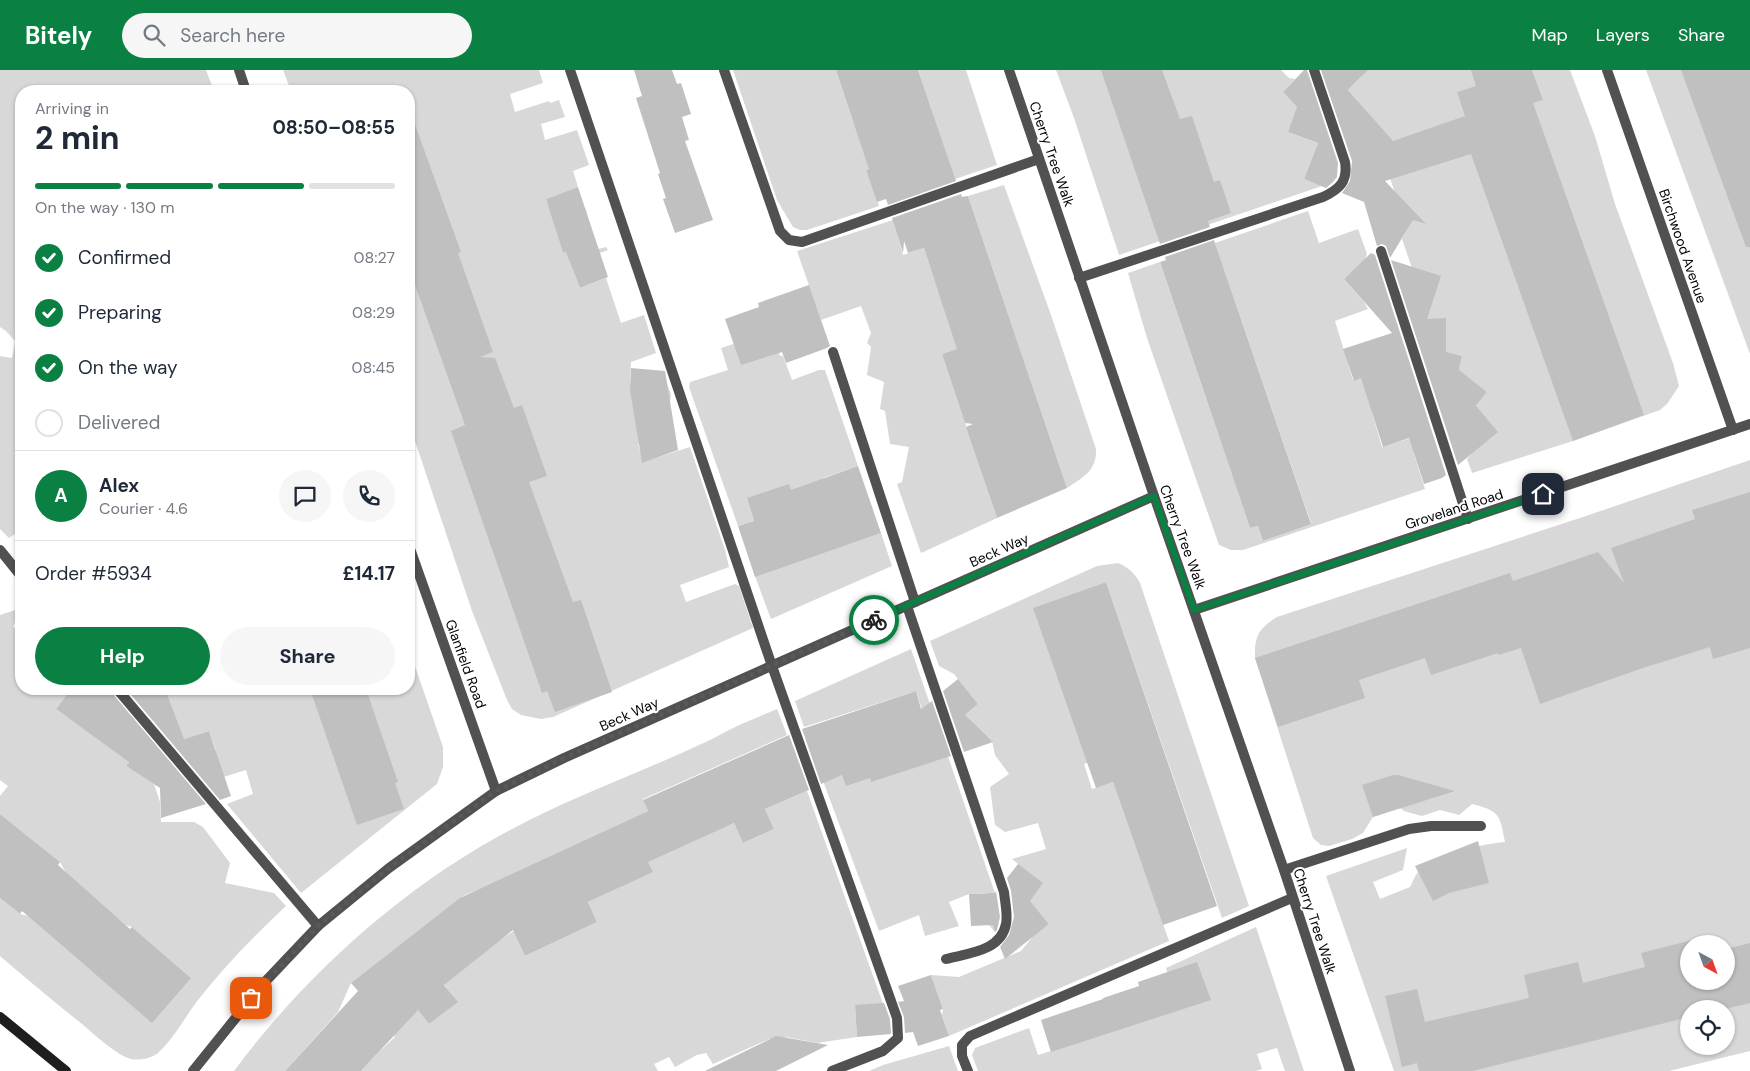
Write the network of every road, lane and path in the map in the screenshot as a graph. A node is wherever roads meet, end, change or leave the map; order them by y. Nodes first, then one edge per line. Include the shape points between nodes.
1 (239, 70) edge
2 (570, 70) edge
3 (724, 70) edge
4 (1009, 70) edge
5 (1314, 70) edge
6 (1607, 70) edge
7 (244, 85) edge
8 (1040, 159) junction
9 (1381, 251) dead end
10 (1079, 278) junction
11 (833, 352) dead end
12 (1750, 424) edge
13 (1733, 430) junction
14 (1154, 496) junction
15 (1468, 519) junction
16 (0, 550) edge
17 (415, 563) edge
18 (15, 569) edge
19 (911, 604) junction
20 (1194, 610) junction
21 (772, 666) junction
22 (122, 695) edge
23 (496, 791) junction
24 (1481, 826) dead end
25 (1284, 870) junction
26 (1292, 898) junction
27 (318, 926) junction
28 (946, 959) dead end
29 (0, 1017) edge
30 (66, 1071) edge
31 (193, 1071) edge
32 (832, 1071) edge
33 (968, 1071) edge
34 (1350, 1071) edge

1 - 7 street
2 - 21 street
3 - 8 street via 780,231 789,240 802,242
4 - 8 street, Cherry Tree Walk
5 - 10 street via 1345,162 1346,172 1336,191
6 - 13 street, Birchwood Avenue
8 - 10 street, Cherry Tree Walk
9 - 15 street
10 - 14 street, Cherry Tree Walk
11 - 19 street
12 - 13 street, Groveland Road
13 - 15 street, Groveland Road
14 - 19 street, Beck Way
14 - 20 street, Cherry Tree Walk
15 - 20 street, Groveland Road
16 - 18 street
17 - 23 street, Glanfield Road
19 - 21 street, Beck Way
19 - 28 street via 1004,892 1006,924 998,941 990,947
20 - 25 street, Cherry Tree Walk
21 - 23 street, Beck Way
21 - 32 street via 898,1018 898,1038 883,1050
22 - 27 street
23 - 27 street, Beck Way via 389,868
24 - 25 street via 1409,829
25 - 26 street, Cherry Tree Walk
26 - 33 street via 970,1036 962,1045
26 - 34 street, Cherry Tree Walk
27 - 31 street, Beck Way via 263,984
29 - 30 street

